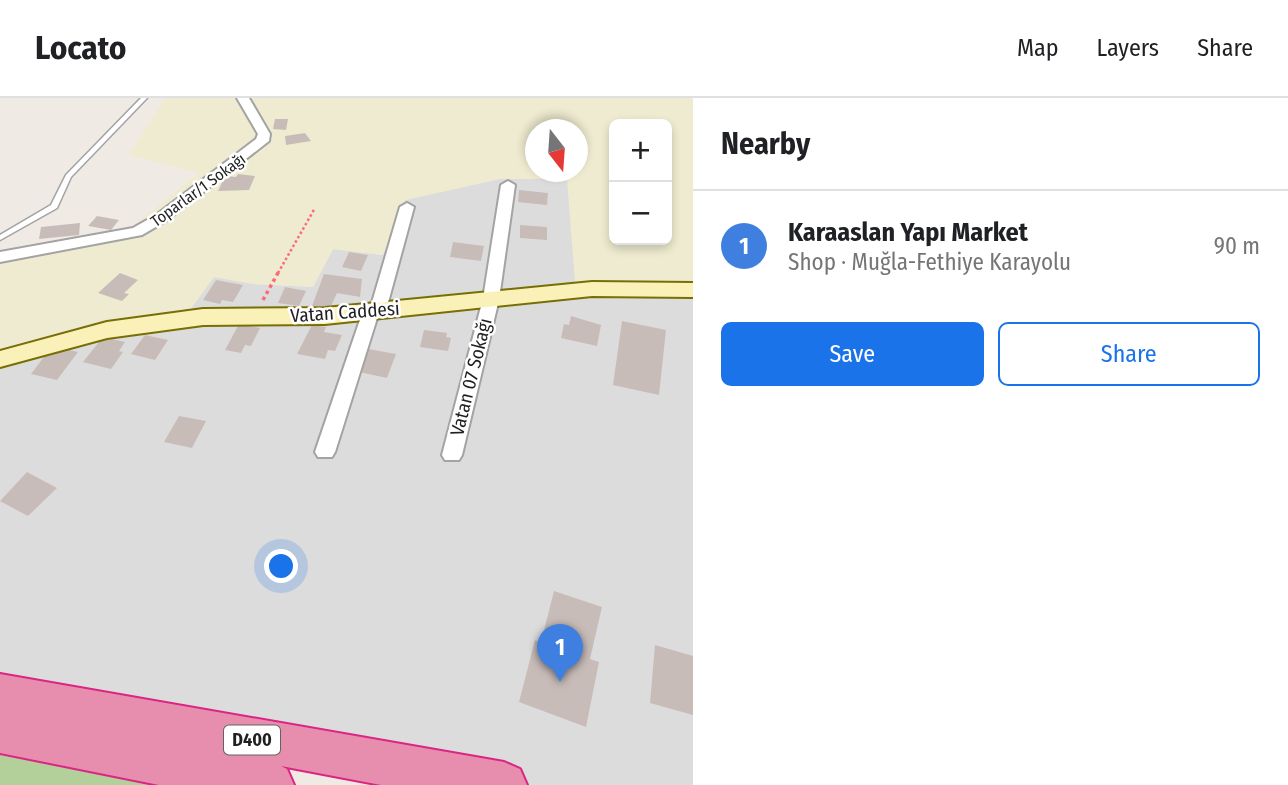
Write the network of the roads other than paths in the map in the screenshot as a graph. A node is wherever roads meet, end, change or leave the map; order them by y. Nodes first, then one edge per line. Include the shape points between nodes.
1 (144, 98) edge
2 (243, 98) edge
3 (508, 185) dead end
4 (407, 207) dead end
5 (0, 238) edge
6 (0, 257) edge
7 (693, 290) edge
8 (491, 299) junction
9 (374, 311) junction
10 (0, 359) edge
11 (325, 452) dead end
12 (452, 455) dead end
13 (0, 694) edge
14 (0, 731) edge
15 (271, 785) edge
16 (504, 785) edge

1 - 5 lane via 68,176 54,206
2 - 6 street, Toparlar/1 Sokağı via 264,134 262,141 151,225 115,237
3 - 8 street
4 - 9 street
7 - 8 street, Vatan Caddesi via 592,289
8 - 9 street, Vatan Caddesi
8 - 12 street, Vatan 07 Sokağı
9 - 10 street, Vatan Caddesi via 304,317 203,317 125,327
9 - 11 street
13 - 16 highway, D400
14 - 15 highway, D400

